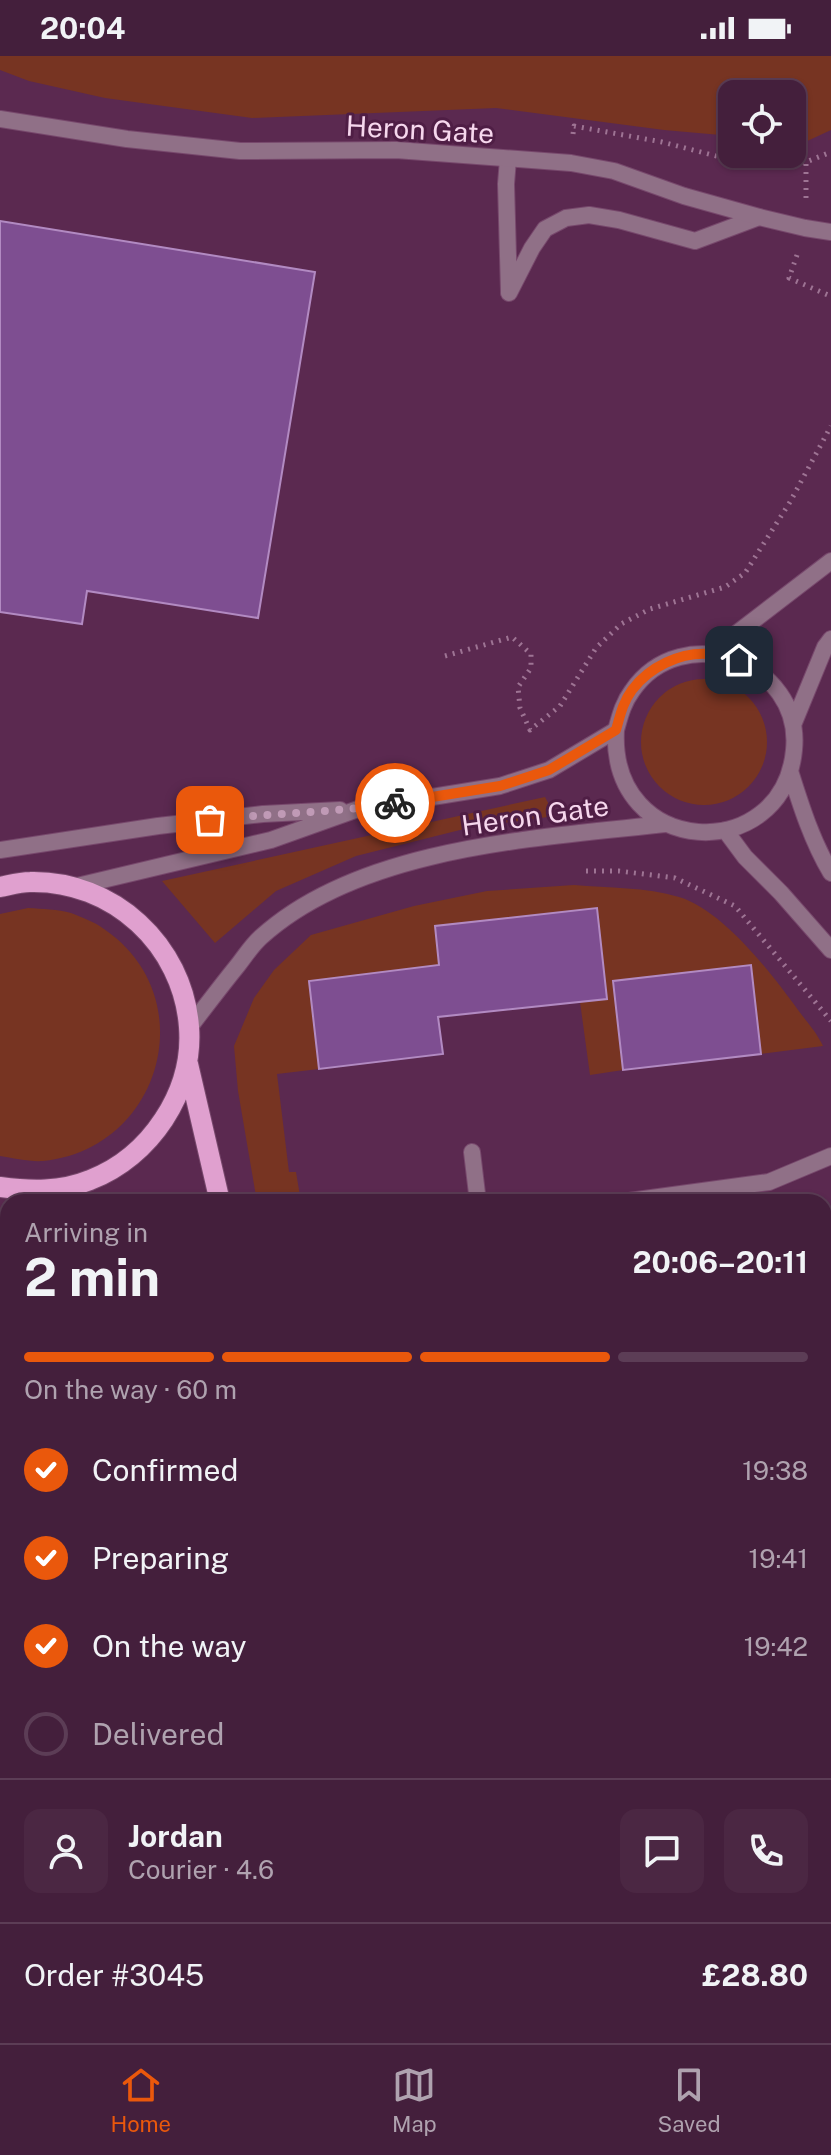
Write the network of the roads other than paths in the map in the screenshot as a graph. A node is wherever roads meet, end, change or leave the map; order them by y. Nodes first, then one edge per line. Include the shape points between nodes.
1 (0, 119) edge
2 (508, 159) junction
3 (759, 217) junction
4 (831, 232) edge
5 (831, 561) edge
6 (831, 639) edge
7 (711, 653) junction
8 (793, 725) junction
9 (616, 730) junction
10 (790, 771) junction
11 (358, 809) junction
12 (665, 824) junction
13 (725, 830) junction
14 (0, 850) edge
15 (831, 873) edge
16 (0, 887) edge
17 (73, 887) junction
18 (831, 950) edge
19 (189, 1028) junction
20 (187, 1060) junction
21 (472, 1152) dead end
22 (831, 1156) edge
23 (0, 1187) edge
24 (26, 1194) edge
25 (41, 1194) edge
26 (218, 1194) edge
27 (477, 1194) edge
28 (681, 1194) edge

1 - 2 street, Heron Gate via 240,151 396,150
2 - 3 street, Heron Gate via 614,171
2 - 3 street via 509,293 545,229 566,218 619,220 695,241
3 - 4 street, Heron Gate
5 - 7 street, Heron Gate
6 - 8 street, Heron Gate
7 - 8 street, Heron Gate via 739,660 764,676 782,698
7 - 9 street, Heron Gate via 689,655 648,673 632,689
8 - 10 street, Heron Gate
9 - 11 street, Heron Gate via 549,770 500,786
9 - 12 street, Heron Gate via 616,759 625,785 635,801
10 - 13 street, Heron Gate via 766,809
10 - 15 street
11 - 14 street via 158,826
11 - 17 street, Heron Gate via 271,840
12 - 13 street, Heron Gate via 684,831
12 - 19 street, Heron Gate via 507,843 411,861 348,883 295,910 259,939
13 - 18 street
16 - 17 main road via 30,882
17 - 19 main road via 104,898 154,938 184,996
19 - 20 main road
20 - 25 main road via 179,1092 143,1146 89,1181
20 - 26 main road
21 - 27 street
22 - 28 street via 769,1182
23 - 24 main road

